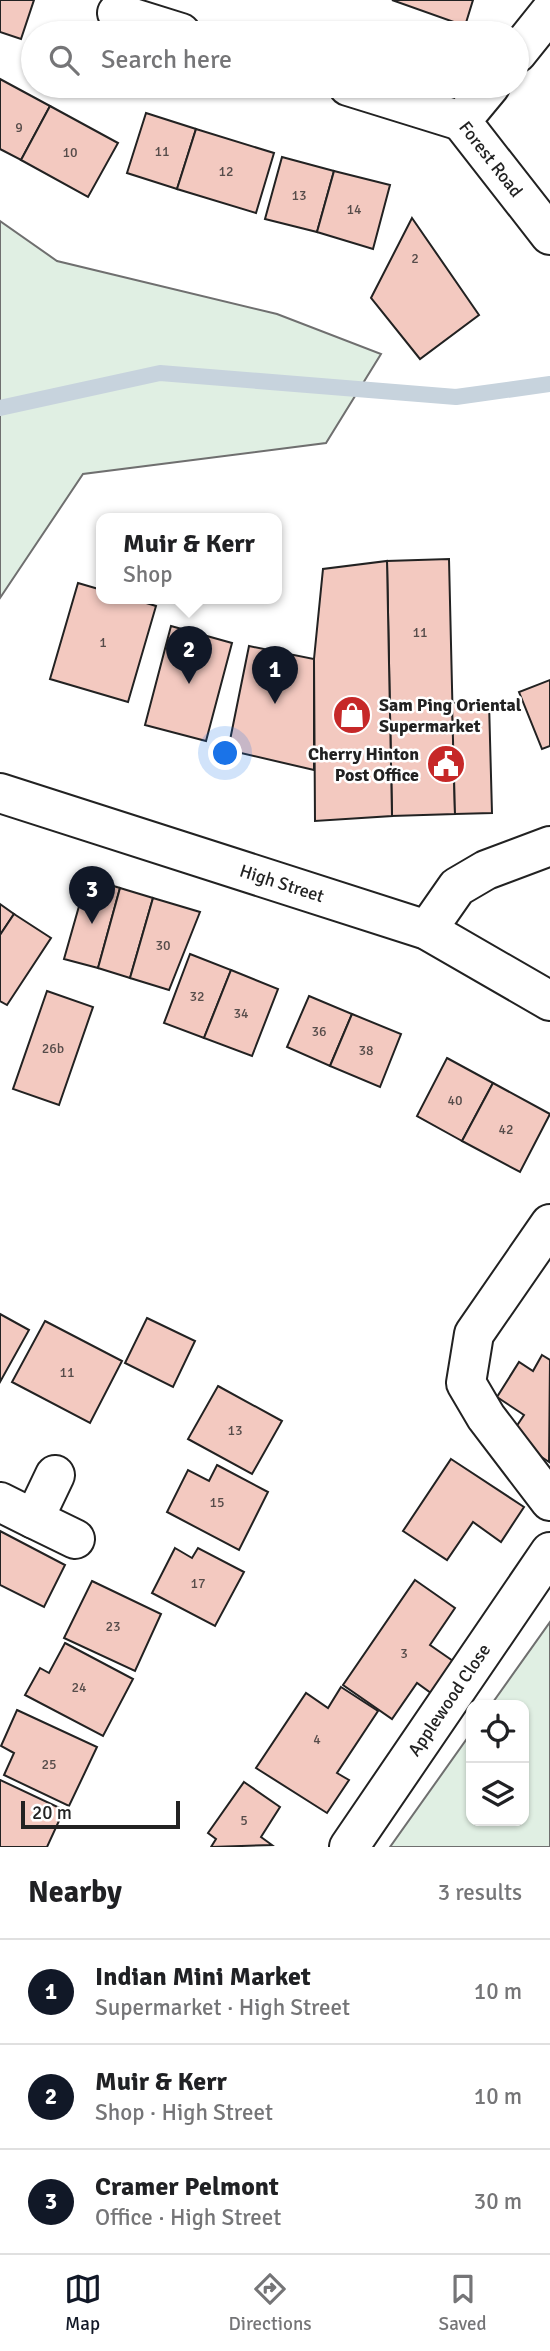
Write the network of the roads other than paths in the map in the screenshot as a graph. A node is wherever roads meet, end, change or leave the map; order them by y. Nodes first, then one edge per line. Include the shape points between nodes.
1 (550, 12) edge
2 (117, 13) dead end
3 (143, 21) edge
4 (529, 38) edge
5 (387, 98) edge
6 (480, 98) edge
7 (461, 121) junction
8 (550, 235) edge
9 (0, 793) edge
10 (550, 846) edge
11 (427, 930) junction
12 (550, 1001) edge
13 (550, 1224) edge
14 (55, 1475) dead end
15 (550, 1501) edge
16 (0, 1502) edge
17 (34, 1519) junction
18 (75, 1539) dead end
19 (550, 1552) edge
20 (349, 1847) edge

1 - 4 street
2 - 3 street
5 - 7 street
6 - 7 street, Forest Road
7 - 8 street, Forest Road
9 - 11 street, High Street
10 - 11 street via 486,870 457,887
11 - 12 street, High Street
13 - 15 street via 474,1334 466,1382 486,1417
14 - 17 street
16 - 17 street
17 - 18 street
19 - 20 street, Applewood Close

